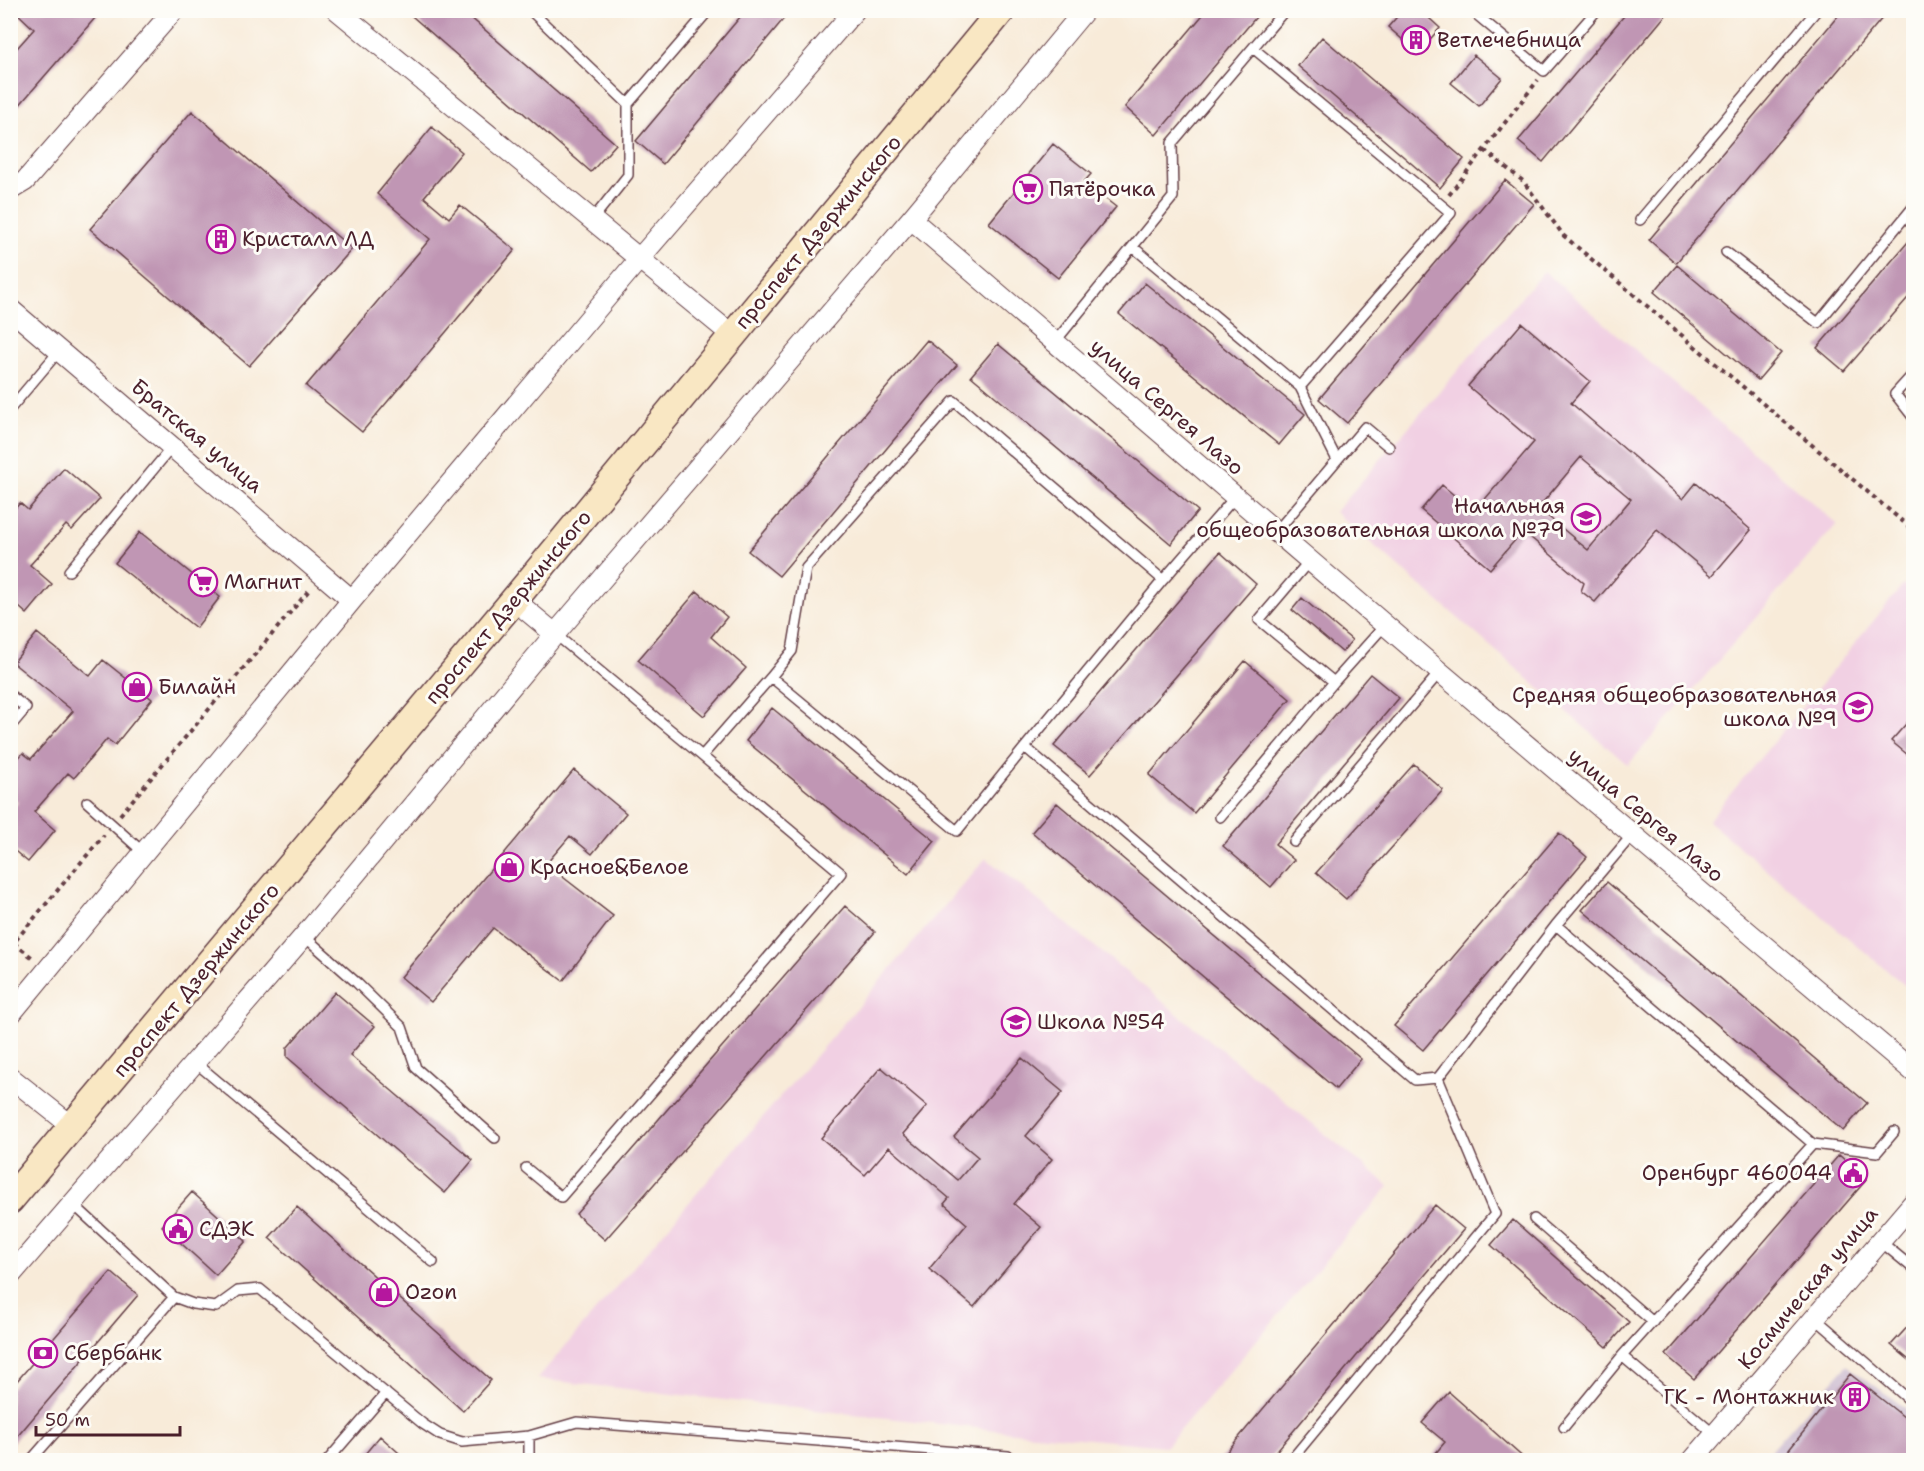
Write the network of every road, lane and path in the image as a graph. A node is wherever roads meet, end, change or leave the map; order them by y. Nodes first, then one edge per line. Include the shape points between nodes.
1 (174, 10) edge
2 (337, 10) edge
3 (530, 10) edge
4 (709, 10) edge
5 (855, 10) edge
6 (1002, 10) edge
7 (1085, 10) edge
8 (1285, 10) edge
9 (1471, 10) edge
10 (1597, 10) edge
11 (1817, 10) edge
12 (1252, 48) junction
13 (1544, 71) junction
14 (628, 104) junction
15 (1484, 150) junction
16 (10, 190) edge
17 (1442, 205) junction
18 (1914, 207) edge
19 (911, 219) junction
20 (592, 220) junction
21 (1640, 220) dead end
22 (1133, 247) junction
23 (1726, 252) dead end
24 (639, 259) junction
25 (10, 309) edge
26 (732, 335) junction
27 (1055, 342) junction
28 (59, 351) junction
29 (1914, 373) edge
30 (1300, 387) junction
31 (10, 409) edge
32 (1913, 417) edge
33 (172, 447) junction
34 (1389, 447) dead end
35 (1337, 460) junction
36 (1235, 497) junction
37 (1914, 531) edge
38 (1276, 532) junction
39 (1310, 560) junction
40 (69, 572) dead end
41 (322, 574) junction
42 (1163, 580) junction
43 (352, 600) junction
44 (514, 600) junction
45 (1385, 625) junction
46 (555, 634) junction
47 (1440, 672) junction
48 (771, 677) junction
49 (1334, 681) junction
50 (10, 695) edge
51 (10, 727) edge
52 (1025, 747) junction
53 (702, 756) junction
54 (87, 802) dead end
55 (1220, 817) dead end
56 (112, 824) junction
57 (1633, 834) junction
58 (1294, 842) dead end
59 (143, 852) junction
60 (1556, 925) junction
61 (304, 936) junction
62 (12, 945) edge
63 (48, 969) junction
64 (10, 1015) edge
65 (195, 1063) junction
66 (1914, 1072) edge
67 (10, 1077) edge
68 (1438, 1078) junction
69 (73, 1127) junction
70 (1894, 1132) dead end
71 (495, 1138) dead end
72 (1813, 1143) junction
73 (526, 1168) dead end
74 (10, 1200) edge
75 (1914, 1202) edge
76 (73, 1204) junction
77 (1534, 1219) dead end
78 (1880, 1241) junction
79 (433, 1262) dead end
80 (1914, 1269) edge
81 (10, 1276) edge
82 (174, 1297) junction
83 (1815, 1318) junction
84 (1653, 1322) junction
85 (1622, 1356) junction
86 (386, 1393) junction
87 (1914, 1404) edge
88 (1564, 1427) dead end
89 (1715, 1435) junction
90 (529, 1436) junction
91 (1010, 1459) edge
92 (31, 1461) edge
93 (328, 1461) edge
94 (528, 1461) edge
95 (1291, 1461) edge
96 (1693, 1461) edge

1 - 16 street via 25,181
2 - 20 street
3 - 14 lane
4 - 14 lane
5 - 24 street
6 - 26 main road, проспект Дзержинского
7 - 19 street
8 - 12 lane
9 - 13 lane
10 - 13 lane
11 - 21 lane
12 - 17 lane
12 - 22 lane via 1172,142 1173,196
13 - 15 path
14 - 20 lane via 628,175
15 - 17 path
15 - 37 path via 1523,181 1564,236
17 - 30 lane via 1451,213
18 - 23 lane via 1818,323
19 - 27 street, улица Сергея Лазо
19 - 46 street
20 - 24 street
22 - 27 lane
22 - 30 lane
24 - 26 street
24 - 43 street
25 - 28 street, Братская улица
26 - 44 main road, проспект Дзержинского
27 - 36 street, улица Сергея Лазо
28 - 31 lane
28 - 33 street, Братская улица
29 - 32 lane via 1895,394
30 - 35 lane
33 - 40 lane
33 - 41 street, Братская улица
34 - 35 lane via 1365,427
35 - 38 lane
36 - 38 street, улица Сергея Лазо
36 - 42 lane
38 - 39 street, улица Сергея Лазо
39 - 45 street, улица Сергея Лазо
39 - 49 lane via 1259,620
41 - 43 street, Братская улица
41 - 56 path
42 - 48 lane via 954,401 806,568 792,651
42 - 52 lane
43 - 59 street
44 - 46 street
44 - 69 main road, проспект Дзержинского
45 - 47 street, улица Сергея Лазо
45 - 49 lane
46 - 53 lane
46 - 61 street
47 - 57 street, улица Сергея Лазо
47 - 58 lane
48 - 52 lane via 957,831
48 - 53 lane
49 - 55 lane
50 - 51 lane via 26,708
52 - 68 lane via 1414,1080
53 - 73 lane via 841,873 561,1197
54 - 56 lane
56 - 59 lane
56 - 62 path
57 - 60 lane
57 - 66 street, улица Сергея Лазо
59 - 63 street
60 - 68 lane
60 - 72 lane
61 - 65 street
61 - 71 lane via 402,1027 416,1068
62 - 63 path
63 - 64 street
65 - 76 street
65 - 79 lane
67 - 69 street
68 - 95 lane via 1495,1214
69 - 74 main road, проспект Дзержинского
70 - 72 lane via 1877,1152
72 - 84 lane
75 - 78 street, Космическая улица
76 - 81 street
76 - 82 lane
77 - 84 lane
78 - 80 lane
78 - 83 street, Космическая улица
82 - 86 lane via 216,1306 238,1291 260,1289
82 - 92 lane
83 - 87 lane
83 - 89 street, Космическая улица
84 - 85 lane
85 - 88 lane
85 - 89 lane
86 - 90 lane via 440,1435 462,1442
86 - 93 lane
89 - 96 street, Космическая улица
90 - 91 lane via 577,1422
90 - 94 lane

